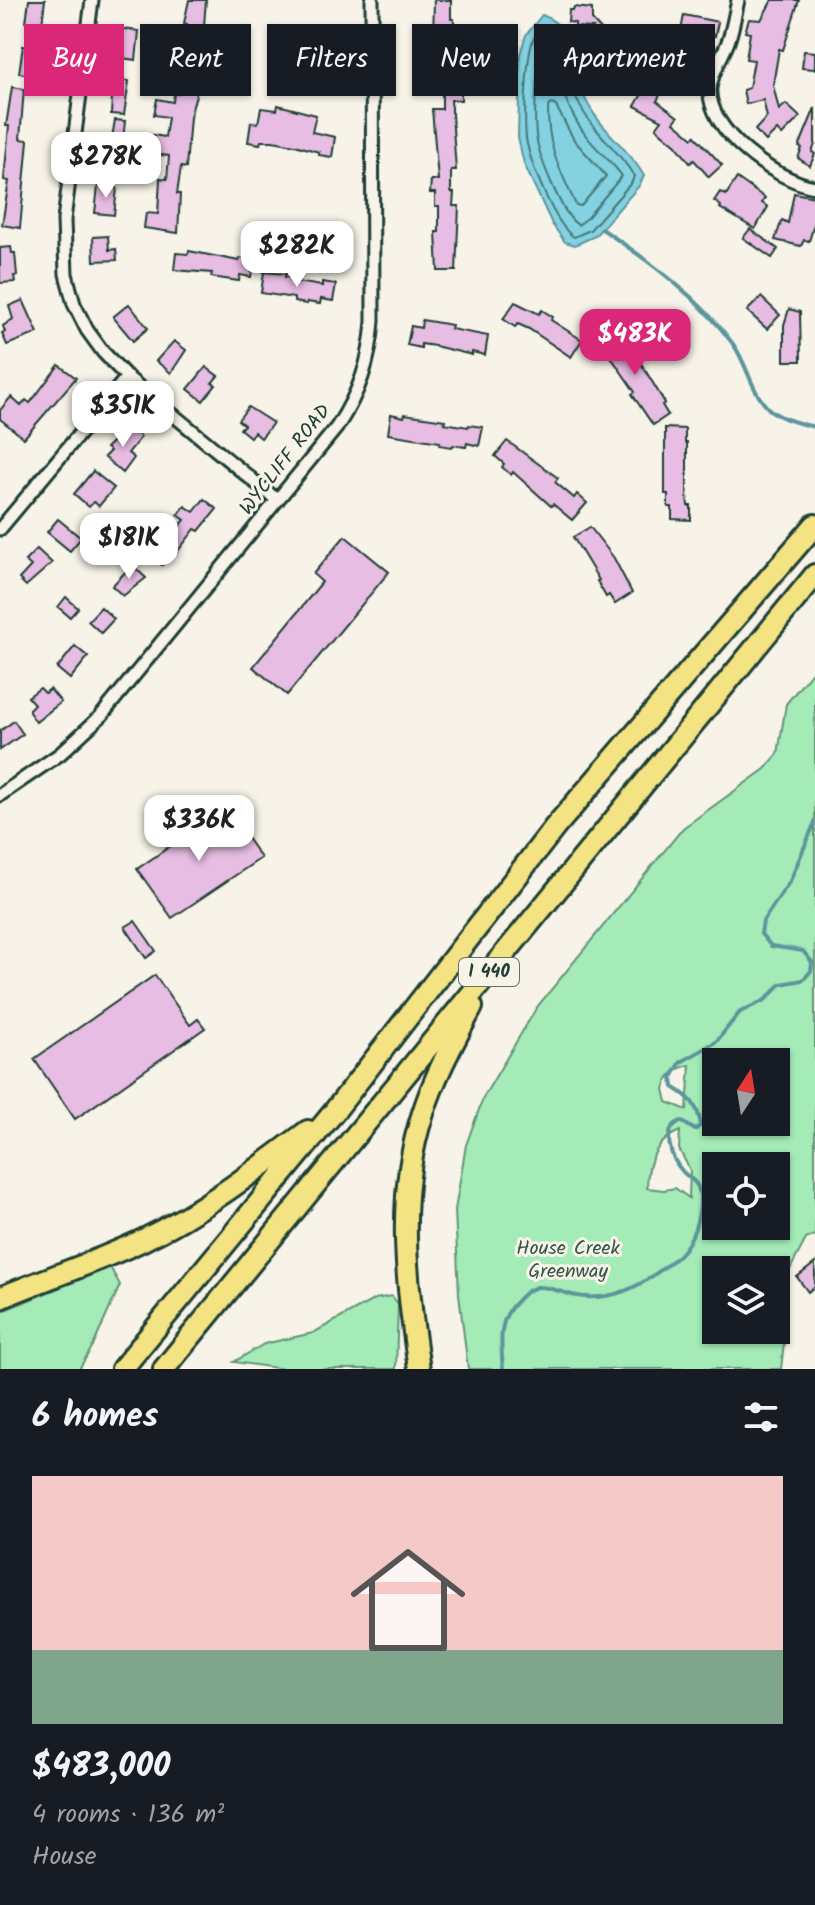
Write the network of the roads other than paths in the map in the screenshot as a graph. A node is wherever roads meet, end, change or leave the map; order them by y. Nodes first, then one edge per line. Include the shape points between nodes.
1 (92, 0) edge
2 (372, 0) edge
3 (738, 0) edge
4 (815, 187) edge
5 (127, 377) junction
6 (277, 500) junction
7 (815, 525) edge
8 (0, 529) edge
9 (815, 575) edge
10 (0, 795) edge
11 (496, 964) junction
12 (334, 1112) junction
13 (0, 1298) edge
14 (122, 1369) edge
15 (164, 1369) edge
16 (419, 1369) edge

1 - 5 street via 64,220 66,274 87,330
2 - 6 street, WYCLIFF ROAD via 371,345 353,403
3 - 4 street via 713,75 712,106 718,120 756,159
5 - 6 street
5 - 8 street
6 - 10 street, WYCLIFF ROAD via 94,724
7 - 12 highway, I 440 via 555,827
9 - 11 highway, I 440
11 - 15 highway, I 440
11 - 16 highway via 433,1085 412,1152 406,1255
12 - 13 highway via 171,1225
12 - 14 highway, I 440

